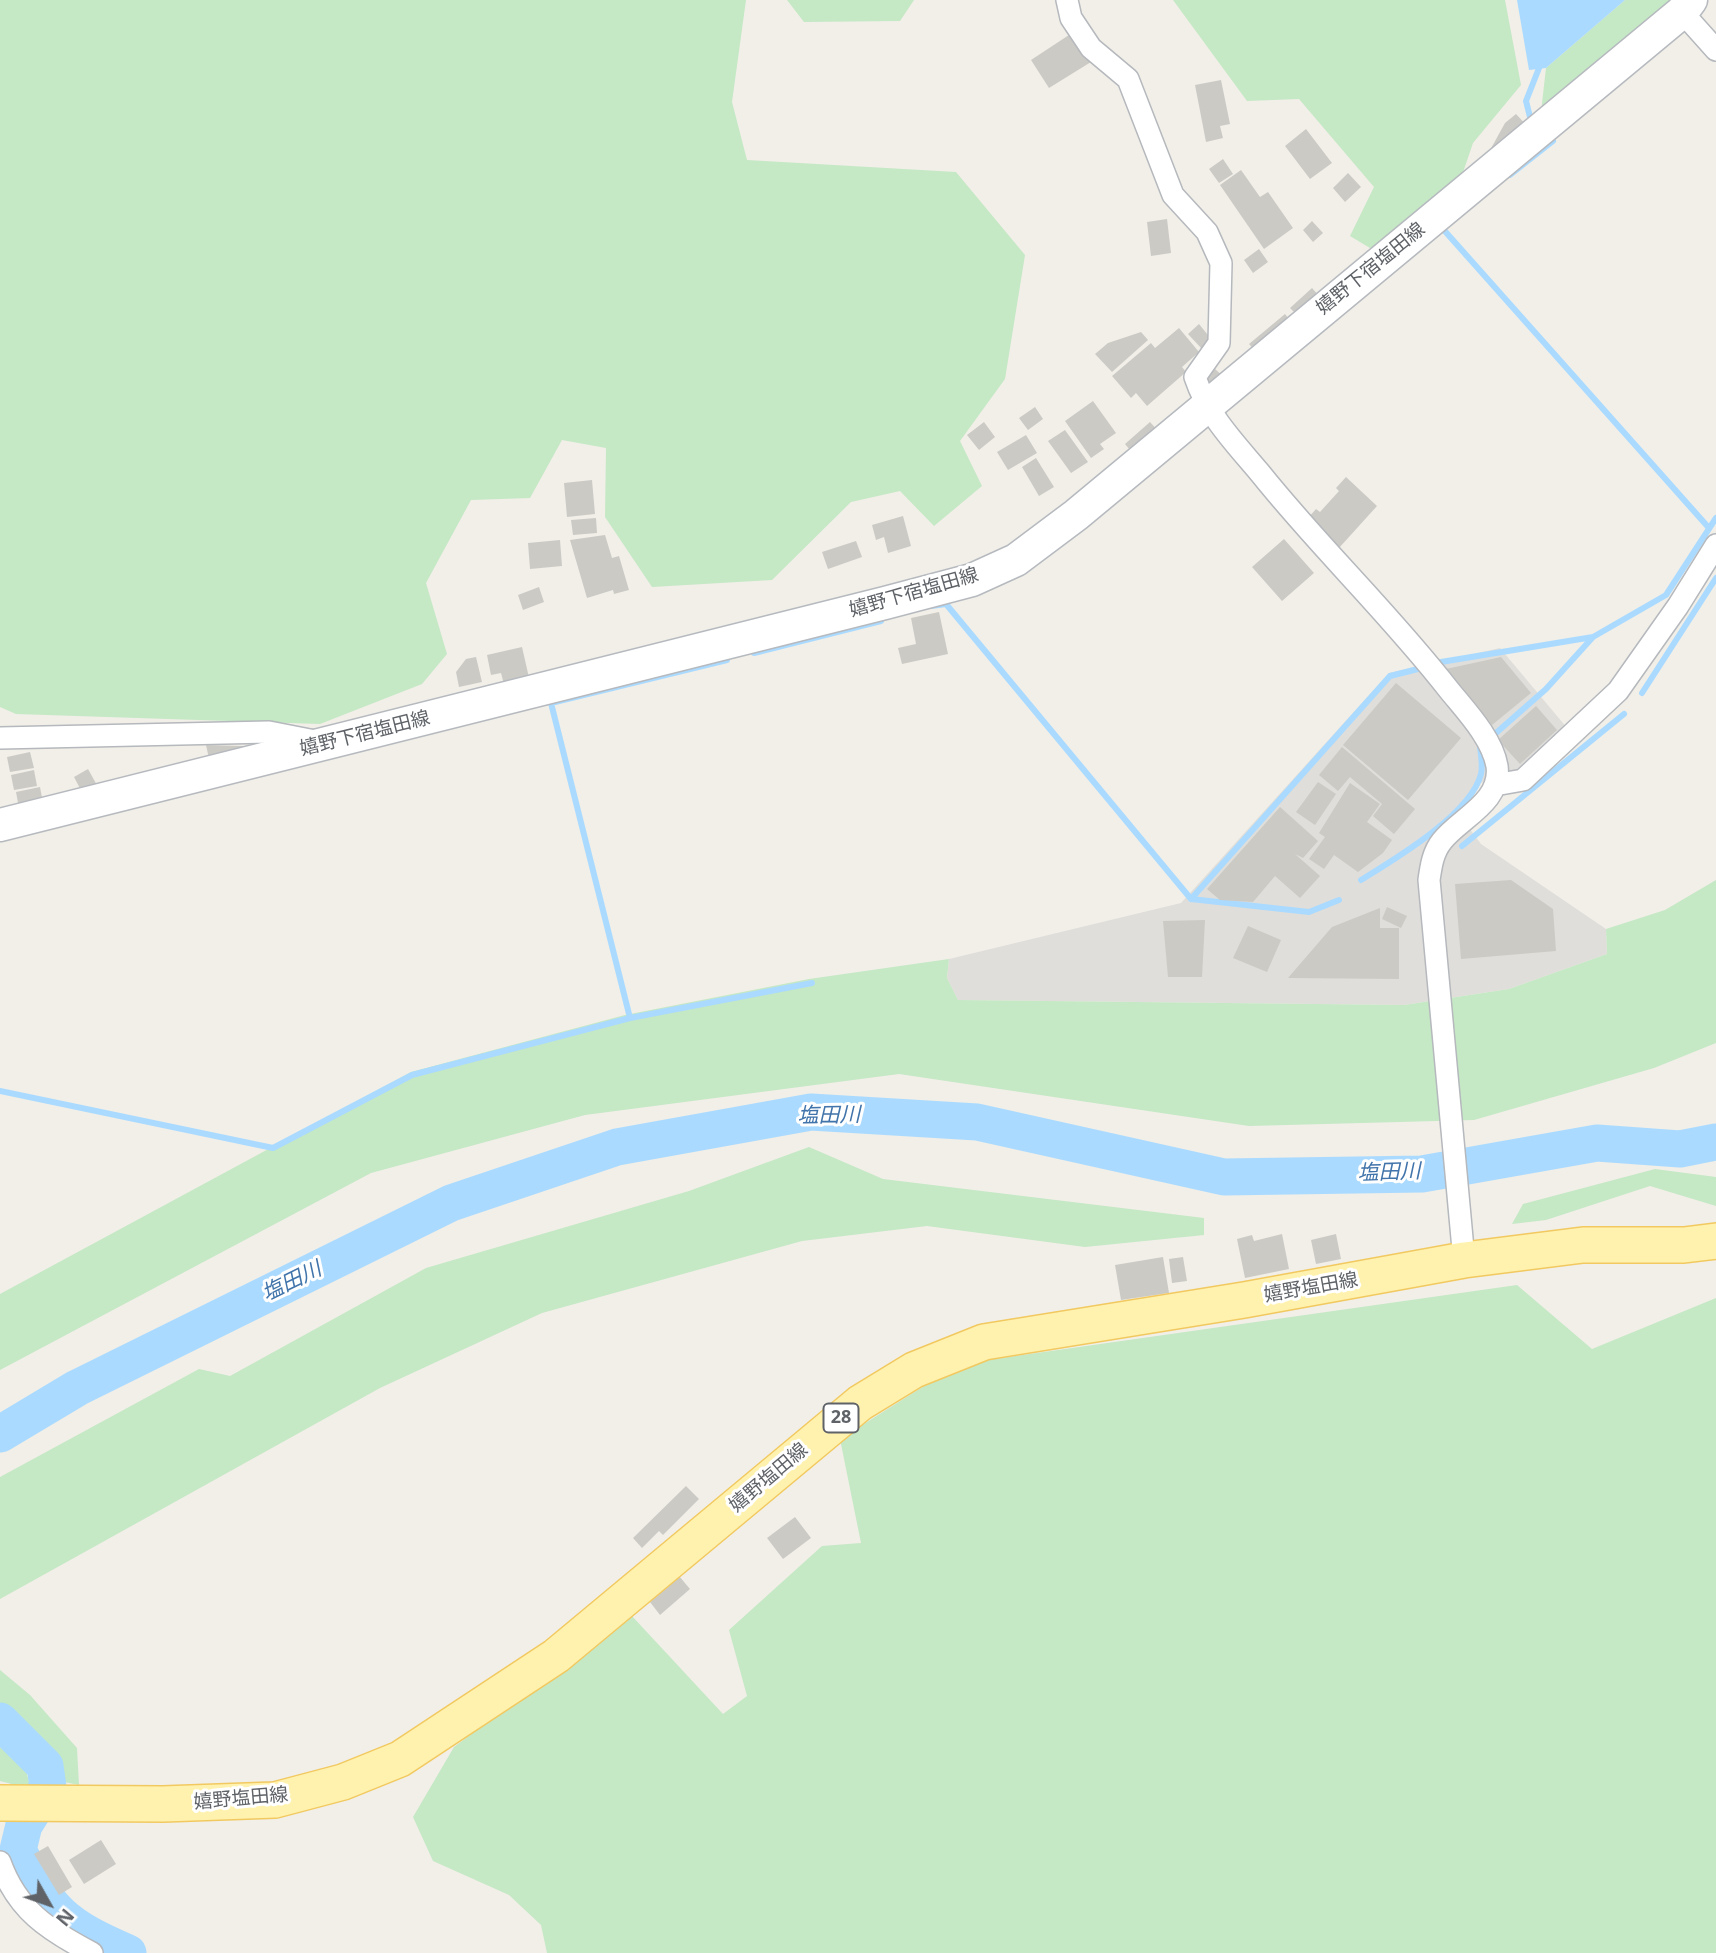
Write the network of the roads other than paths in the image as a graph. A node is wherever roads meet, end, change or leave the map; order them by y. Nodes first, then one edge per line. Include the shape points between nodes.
1 (1067, 0) edge
2 (1687, 6) edge
3 (1716, 50) edge
4 (1204, 405) junction
5 (1716, 545) edge
6 (0, 738) edge
7 (326, 743) junction
8 (1495, 785) junction
9 (0, 825) edge
10 (1716, 1241) edge
11 (1462, 1246) junction
12 (11, 1803) edge
13 (0, 1862) edge
14 (92, 1953) edge

1 - 4 street via 1071,18 1091,48 1128,79 1173,195 1207,232 1221,263 1219,343 1195,377
2 - 3 street
2 - 4 main road, 嬉野下宿塩田線
4 - 7 main road, 嬉野下宿塩田線 via 1076,515 1016,560 972,580
4 - 8 street via 1480,728 1497,766
5 - 8 street via 1618,691 1523,780
6 - 7 street via 269,732
7 - 9 main road, 嬉野下宿塩田線
8 - 11 street via 1481,806 1443,840 1433,857 1429,880
10 - 11 main road, 嬉野塩田線 / 28
11 - 12 main road, 嬉野塩田線 / 28 via 1244,1300 984,1342 914,1370 860,1403 556,1656 400,1759 343,1782 275,1800
13 - 14 street via 23,1907 59,1936

